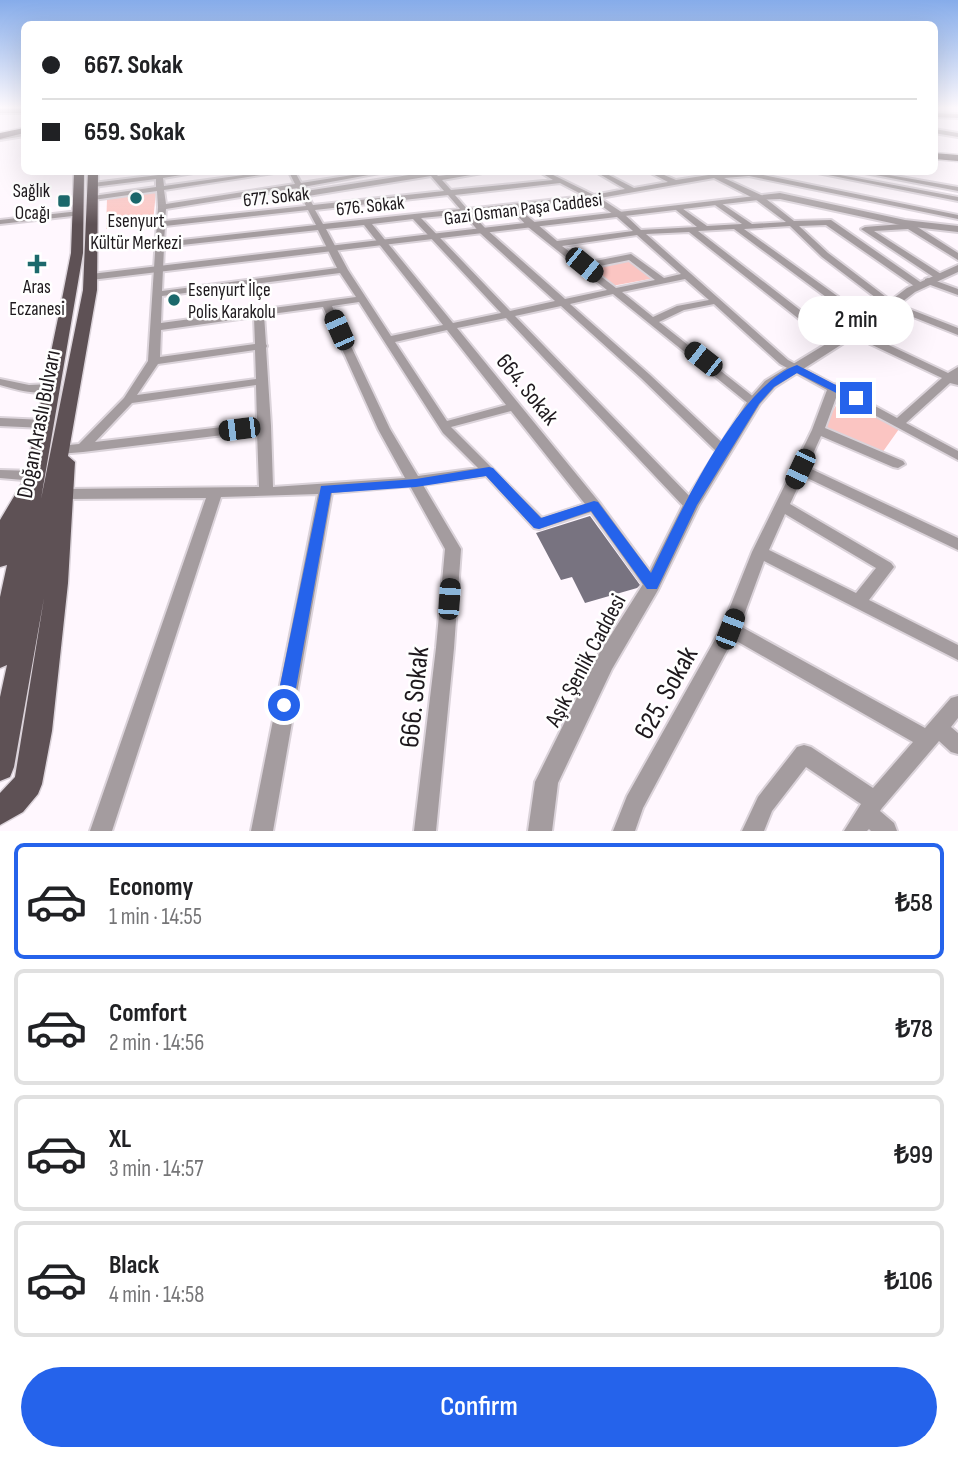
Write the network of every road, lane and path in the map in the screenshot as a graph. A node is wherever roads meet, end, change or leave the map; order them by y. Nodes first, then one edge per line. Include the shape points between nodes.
1 (938, 156) edge
2 (958, 158) edge
3 (79, 175) edge
4 (174, 175) edge
5 (257, 175) edge
6 (294, 175) edge
7 (368, 175) edge
8 (434, 175) edge
9 (549, 175) edge
10 (605, 175) edge
11 (659, 175) edge
12 (707, 175) edge
13 (713, 175) edge
14 (754, 175) edge
15 (832, 175) edge
16 (884, 175) edge
17 (921, 175) edge
18 (159, 177) junction
19 (561, 181) junction
20 (916, 182) junction
21 (676, 183) junction
22 (93, 185) edge
23 (162, 189) junction
24 (302, 189) junction
25 (910, 190) junction
26 (958, 190) edge
27 (634, 191) junction
28 (450, 193) junction
29 (593, 197) junction
30 (758, 197) junction
31 (958, 199) edge
32 (718, 203) junction
33 (512, 206) junction
34 (162, 207) junction
35 (310, 208) junction
36 (679, 208) junction
37 (843, 209) junction
38 (464, 211) junction
39 (79, 213) junction
40 (620, 215) junction
41 (414, 216) junction
42 (958, 217) edge
43 (0, 222) edge
44 (366, 222) junction
45 (828, 222) junction
46 (161, 224) junction
47 (907, 224) junction
48 (531, 225) junction
49 (794, 225) junction
50 (319, 227) junction
51 (751, 227) junction
52 (704, 228) junction
53 (737, 228) junction
54 (690, 229) junction
55 (958, 229) edge
56 (483, 231) junction
57 (640, 232) junction
58 (432, 236) junction
59 (382, 243) junction
60 (556, 244) junction
61 (160, 245) junction
62 (331, 249) junction
63 (958, 257) edge
64 (584, 265) junction
65 (958, 268) edge
66 (160, 269) junction
67 (343, 270) junction
68 (689, 275) junction
69 (91, 277) junction
70 (661, 280) junction
71 (929, 281) junction
72 (615, 291) junction
73 (958, 292) edge
74 (159, 294) junction
75 (362, 299) junction
76 (718, 301) junction
77 (564, 302) junction
78 (327, 305) junction
79 (891, 305) junction
80 (259, 314) junction
81 (510, 314) junction
82 (653, 321) junction
83 (158, 327) junction
84 (451, 327) junction
85 (860, 328) junction
86 (958, 332) edge
87 (389, 340) junction
88 (836, 343) junction
89 (262, 346) junction
90 (154, 361) junction
91 (797, 368) junction
92 (955, 376) edge
93 (263, 381) junction
94 (0, 382) edge
95 (52, 387) junction
96 (834, 387) junction
97 (128, 400) junction
98 (754, 402) junction
99 (515, 406) junction
100 (0, 422) edge
101 (899, 422) junction
102 (45, 424) junction
103 (445, 425) junction
104 (265, 426) junction
105 (818, 430) junction
106 (71, 449) junction
107 (723, 450) junction
108 (958, 456) edge
109 (898, 464) dead end
110 (800, 469) junction
111 (489, 471) junction
112 (0, 474) edge
113 (35, 477) junction
114 (416, 483) junction
115 (326, 489) junction
116 (266, 491) junction
117 (215, 493) junction
118 (64, 494) junction
119 (691, 505) junction
120 (594, 506) junction
121 (783, 506) junction
122 (958, 544) edge
123 (1, 547) edge
124 (760, 552) junction
125 (652, 585) junction
126 (858, 602) junction
127 (730, 629) junction
128 (958, 653) edge
129 (0, 657) edge
130 (958, 704) edge
131 (932, 733) junction
132 (958, 745) edge
133 (0, 767) edge
134 (0, 810) edge
135 (866, 816) edge
136 (102, 831) edge
137 (262, 831) edge
138 (425, 831) edge
139 (540, 831) edge
140 (624, 831) edge
141 (753, 831) edge
142 (886, 831) edge

1 - 2 main road
3 - 39 main road, Doğan Araslı Bulvarı
4 - 18 street
5 - 23 street
6 - 24 street
7 - 24 street
8 - 24 street
8 - 28 street
9 - 19 street
10 - 27 street
11 - 21 street
12 - 21 street, 676. Sokak
13 - 30 street
14 - 42 street, 676. Sokak
15 - 25 street
16 - 20 street
17 - 20 street
18 - 22 street
18 - 23 street
19 - 28 street, 677. Sokak
19 - 29 street
20 - 25 street
20 - 26 street
21 - 27 street, 676. Sokak
22 - 23 street
22 - 69 main road, Doğan Araslı Bulvarı
23 - 34 street
24 - 34 street
24 - 35 street
25 - 31 street
27 - 29 street, 676. Sokak
28 - 35 street, 677. Sokak
28 - 38 street
29 - 33 street, 676. Sokak
29 - 40 street
30 - 32 street, Gazi Osman Paşa Caddesi
30 - 37 street, Gazi Osman Paşa Caddesi via 780,196
30 - 49 street
32 - 36 street, Gazi Osman Paşa Caddesi
32 - 51 street
33 - 38 street, 676. Sokak
33 - 48 street
34 - 46 street
35 - 46 street, 677. Sokak
35 - 50 street
36 - 40 street, Gazi Osman Paşa Caddesi
36 - 52 street
37 - 45 street
37 - 47 street, Gazi Osman Paşa Caddesi
38 - 41 street, 676. Sokak
38 - 56 street
39 - 43 street
39 - 95 main road, Doğan Araslı Bulvarı
40 - 48 street, Gazi Osman Paşa Caddesi
40 - 57 street
41 - 44 street, 676. Sokak
41 - 58 street
44 - 50 street, 676. Sokak
44 - 59 street, 664. Sokak
45 - 49 street
45 - 71 street
46 - 61 street
47 - 55 street, Gazi Osman Paşa Caddesi
47 - 63 street
47 - 71 street via 865,229
48 - 56 street, Gazi Osman Paşa Caddesi
48 - 60 street
49 - 51 street
49 - 79 street
50 - 61 street, 676. Sokak
50 - 62 street
51 - 53 street
52 - 53 street
52 - 54 street
53 - 85 street
54 - 57 street
54 - 88 street
56 - 58 street, Gazi Osman Paşa Caddesi
56 - 77 street
57 - 60 street
57 - 68 street
58 - 59 street, Gazi Osman Paşa Caddesi
58 - 81 street
59 - 62 street, Gazi Osman Paşa Caddesi
59 - 84 street, 664. Sokak
60 - 64 street
61 - 66 street
62 - 66 street, Gazi Osman Paşa Caddesi
62 - 67 street
64 - 70 street via 631,257
64 - 72 street
65 - 71 street, Aşık Şenlik Caddesi
66 - 69 street, Gazi Osman Paşa Caddesi
66 - 74 street
67 - 74 street
67 - 75 street
68 - 70 street
68 - 76 street
69 - 106 main road, Doğan Araslı Bulvarı
70 - 72 street
71 - 73 street
71 - 79 street, Aşık Şenlik Caddesi
72 - 77 street
72 - 82 street
74 - 83 street
75 - 78 street
75 - 87 street
76 - 82 street via 681,308
76 - 91 street
77 - 81 street
77 - 107 street
78 - 80 street
78 - 114 street, 666. Sokak via 384,429
79 - 85 street, Aşık Şenlik Caddesi
79 - 86 street
80 - 83 street
80 - 89 street
81 - 84 street
81 - 119 street
82 - 98 street
83 - 90 street
84 - 87 street
84 - 99 street, 664. Sokak
85 - 88 street, Aşık Şenlik Caddesi
85 - 92 street
87 - 103 street
88 - 91 street, Aşık Şenlik Caddesi
89 - 90 street
89 - 93 street
90 - 97 street
91 - 96 street
91 - 98 street, Aşık Şenlik Caddesi via 770,384
92 - 101 street
93 - 97 street
93 - 104 street
94 - 95 street via 29,389
95 - 102 main road, Doğan Araslı Bulvarı
96 - 101 street
96 - 105 street, 625. Sokak
97 - 106 street
98 - 107 street, Aşık Şenlik Caddesi
99 - 103 street
99 - 120 street, 664. Sokak
100 - 102 street
101 - 108 street
102 - 113 main road, Doğan Araslı Bulvarı
103 - 111 street
104 - 106 street
104 - 116 street
105 - 109 street
105 - 110 street, 625. Sokak
106 - 118 main road
106 - 133 main road, Doğan Araslı Bulvarı
107 - 119 street, Aşık Şenlik Caddesi
110 - 121 street, 625. Sokak
110 - 122 street
111 - 114 street
111 - 120 street via 539,524
112 - 113 street
113 - 123 main road via 18,499
113 - 129 main road, Doğan Araslı Bulvarı
114 - 115 street
114 - 138 street, 666. Sokak via 453,549
115 - 116 street
115 - 137 street
116 - 117 street
117 - 118 street
117 - 136 street
118 - 134 main road via 52,624 28,784
119 - 125 street, Aşık Şenlik Caddesi
120 - 125 street, 664. Sokak
121 - 124 street, 625. Sokak
121 - 126 street via 886,566
124 - 126 street
124 - 127 street, 625. Sokak
125 - 139 street, Aşık Şenlik Caddesi via 604,663 547,782
126 - 128 street
127 - 131 street
127 - 140 street, 625. Sokak via 634,803
130 - 131 street
131 - 132 street
131 - 135 street
135 - 141 street via 804,754 765,804
135 - 142 street

